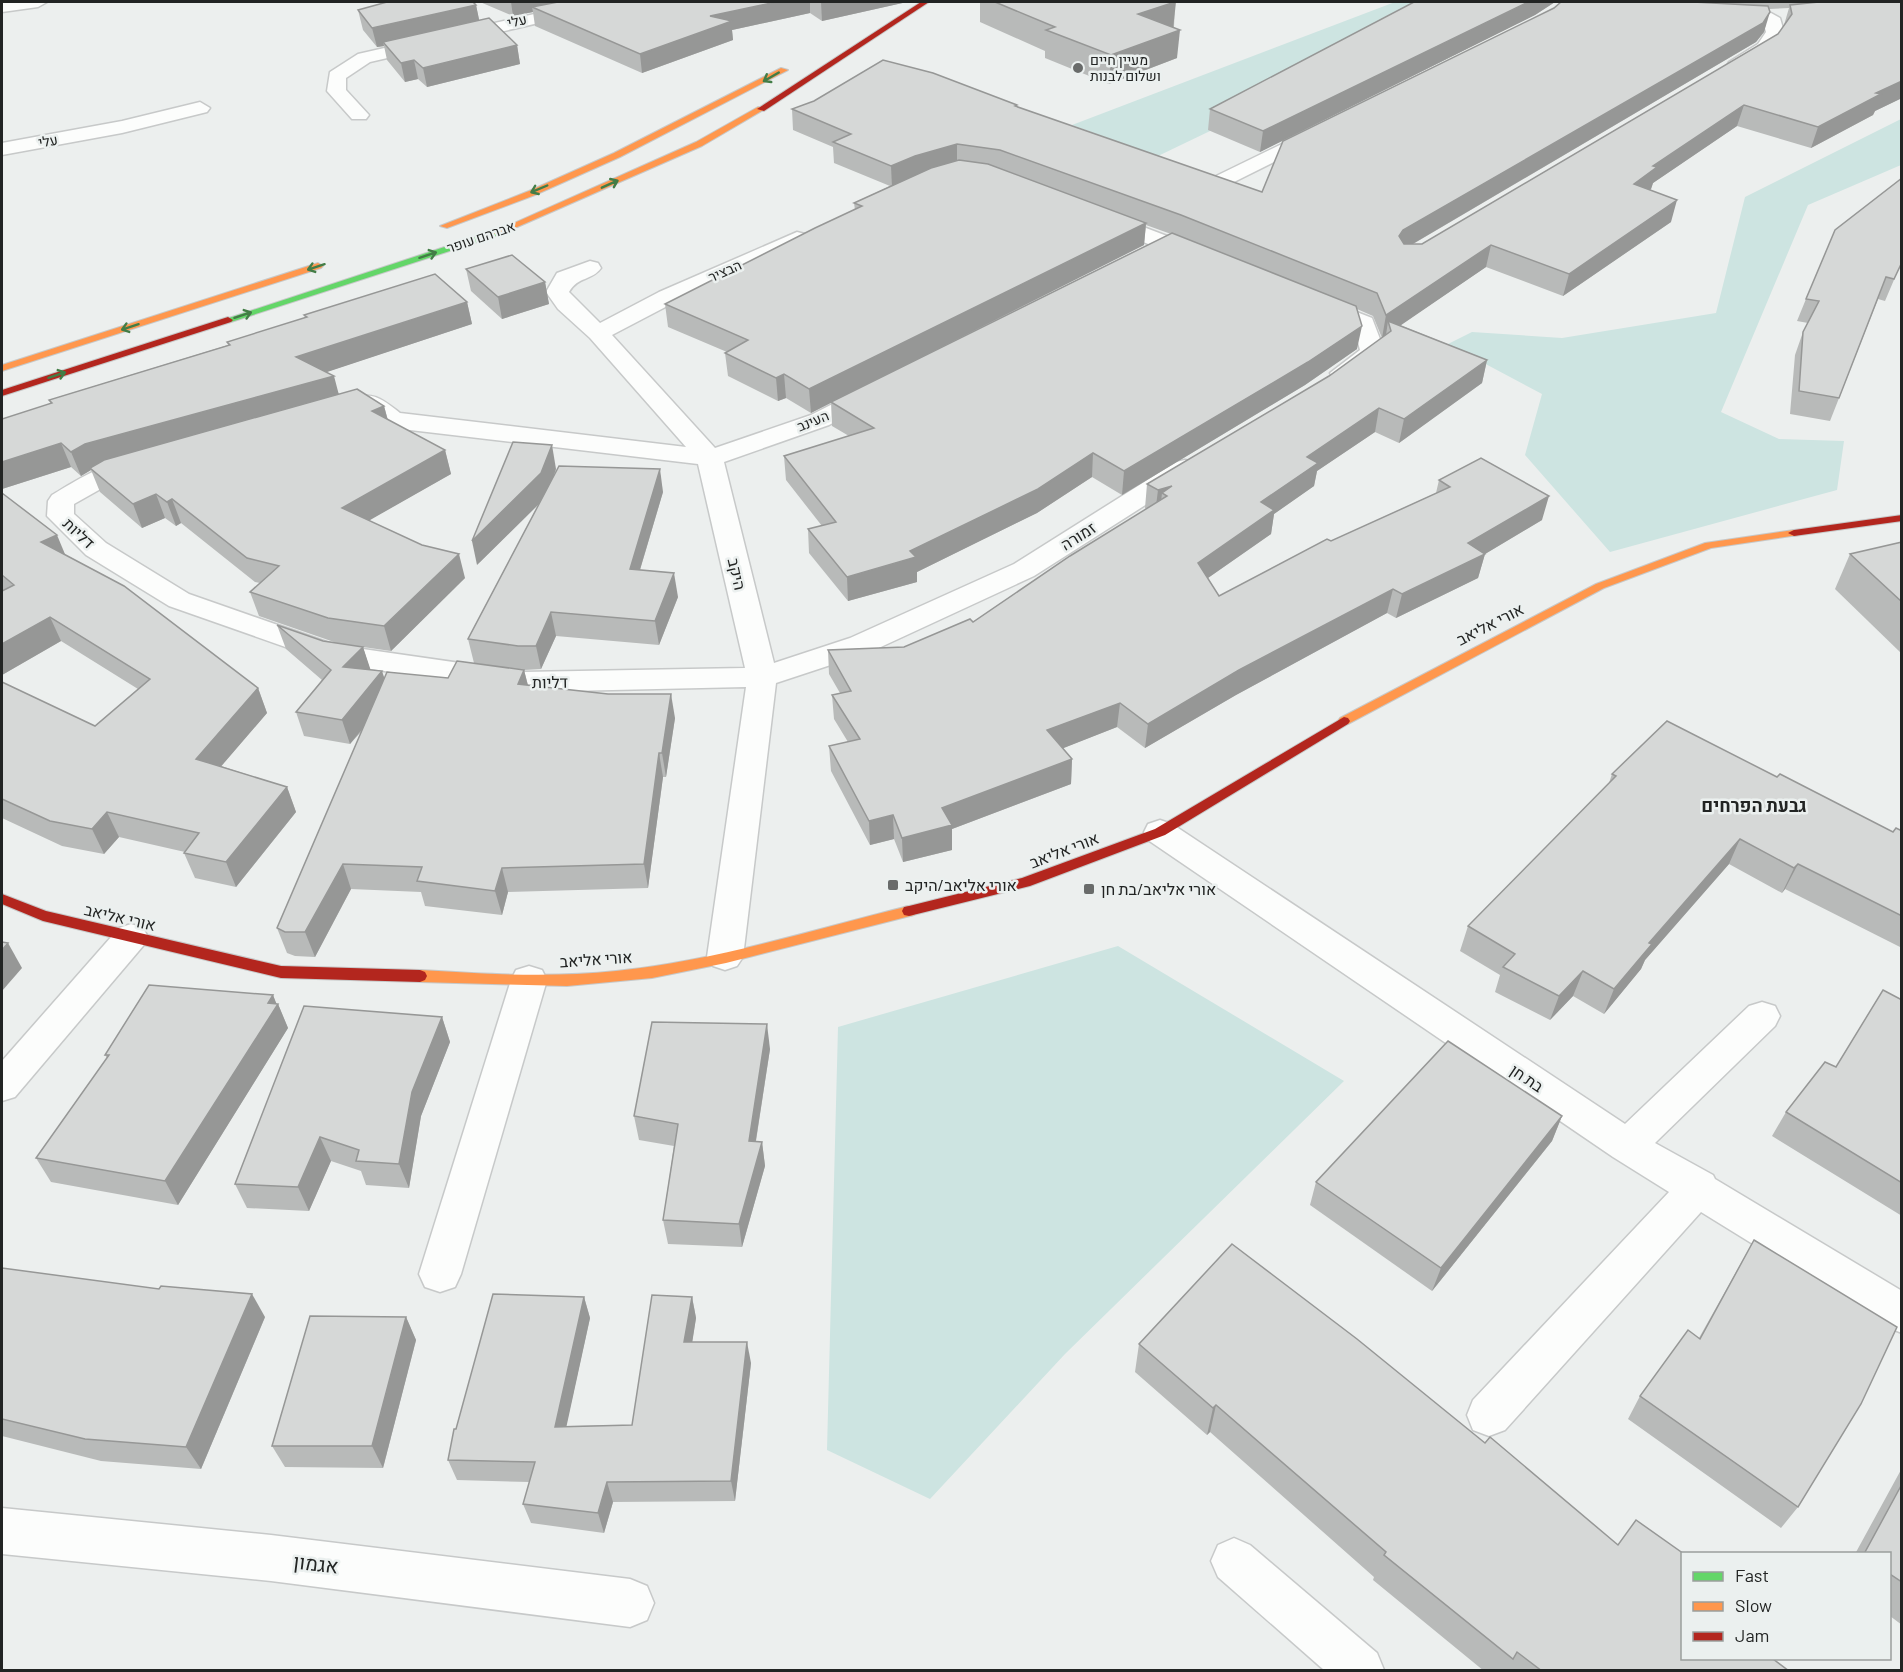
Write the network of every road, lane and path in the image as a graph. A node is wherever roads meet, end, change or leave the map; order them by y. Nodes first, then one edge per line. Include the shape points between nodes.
1 (38, 2) edge
2 (608, 2) edge
3 (925, 2) edge
4 (2, 7) edge
5 (1748, 17) edge
6 (794, 64) dead end
7 (1723, 74) edge
8 (200, 108) dead end
9 (359, 115) dead end
10 (1333, 125) edge
11 (2, 149) edge
12 (1219, 182) edge
13 (1083, 210) edge
14 (434, 229) dead end
15 (817, 231) edge
16 (1170, 244) junction
17 (1138, 260) edge
18 (332, 262) dead end
19 (1222, 265) edge
20 (590, 268) dead end
21 (1303, 298) edge
22 (598, 333) junction
23 (2, 368) edge
24 (893, 382) edge
25 (1324, 385) edge
26 (2, 393) edge
27 (322, 414) edge
28 (1206, 456) edge
29 (710, 458) junction
30 (161, 460) edge
31 (1902, 518) edge
32 (762, 677) junction
33 (1160, 832) junction
34 (2, 899) edge
35 (131, 937) junction
36 (725, 957) junction
37 (529, 980) junction
38 (1762, 1017) dead end
39 (2, 1086) edge
40 (1628, 1146) junction
41 (1699, 1187) junction
42 (440, 1274) dead end
43 (1902, 1314) edge
44 (1489, 1415) dead end
45 (2, 1531) edge
46 (1234, 1561) dead end
47 (630, 1603) dead end
48 (1360, 1671) edge

1 - 4 street
2 - 9 street, עלי via 364,58 337,76 336,91
26 -> 3 street, אברהם עופר via 511,228 699,144 783,97
5 - 7 street via 1781,18 1764,48
6 -> 14 street, אברהם עופר via 649,142 480,214
8 - 11 street, עלי
10 - 12 street
13 - 16 street
15 - 22 street, הבציר via 667,297
16 - 17 street
16 - 19 street
18 -> 23 street
20 - 22 street, היקב via 565,278 557,292
21 - 25 street via 1364,323 1373,352
22 - 29 street, היקב
24 - 29 street, העינב via 820,420
27 - 29 street via 368,401 393,420
28 - 32 street, זמורה via 1024,570 860,645
29 - 32 street, היקב
30 - 32 street, דליות via 104,476 61,501 60,516 96,549 179,600 331,654 523,682
31 - 33 street, אורי אליאב via 1708,545 1600,586 1349,718
32 - 36 street, היקב
33 - 36 street, אורי אליאב via 1025,882
33 - 40 street, בת חן
34 - 35 street, אורי אליאב via 43,916
35 - 37 street, אורי אליאב via 281,972
35 - 39 street
36 - 37 street, אורי אליאב via 616,977
37 - 42 street
38 - 40 street
40 - 41 street, בת חן
41 - 43 street, בת חן
41 - 44 street
45 - 47 street, אגמון via 271,1558
46 - 48 street

